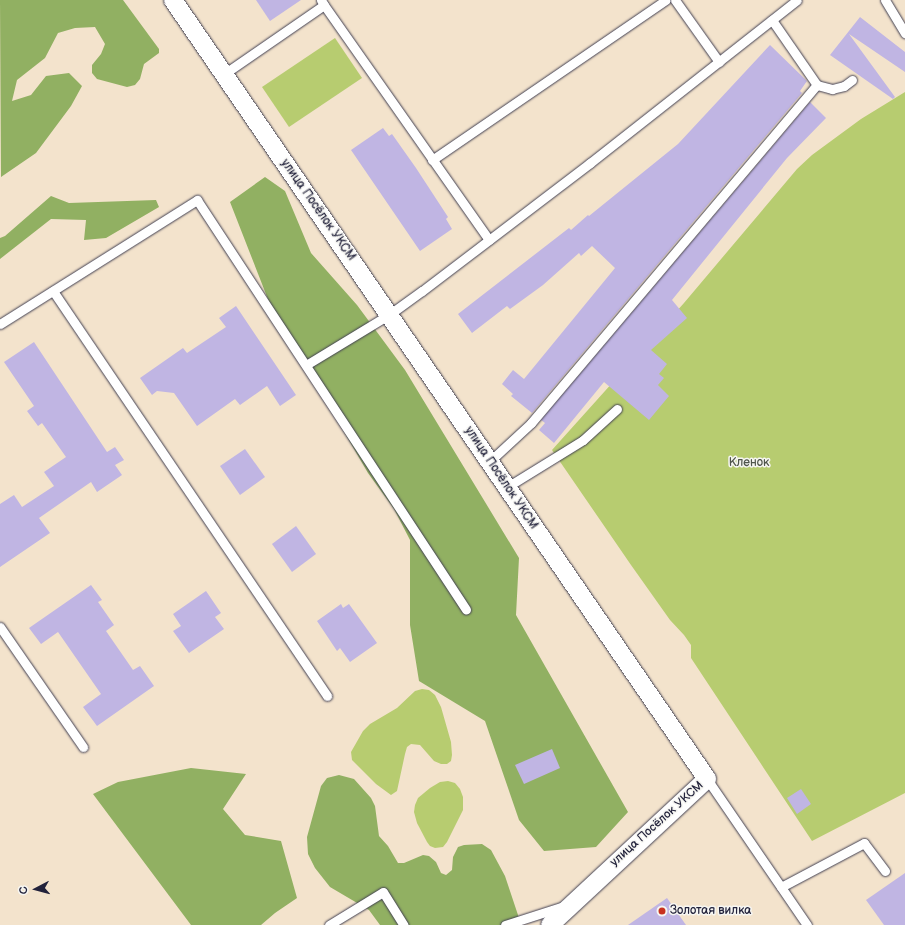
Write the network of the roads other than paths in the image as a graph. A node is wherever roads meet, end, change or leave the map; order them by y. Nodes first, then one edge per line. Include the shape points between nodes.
1 (173, 0) edge
2 (666, 0) edge
3 (676, 0) edge
4 (797, 0) edge
5 (885, 0) edge
6 (322, 2) edge
7 (772, 20) junction
8 (905, 33) edge
9 (719, 62) junction
10 (224, 74) junction
11 (852, 80) dead end
12 (817, 85) junction
13 (432, 160) junction
14 (489, 240) junction
15 (53, 291) junction
16 (390, 314) junction
17 (0, 324) edge
18 (306, 365) junction
19 (616, 409) dead end
20 (490, 461) junction
21 (508, 487) junction
22 (466, 609) dead end
23 (0, 627) edge
24 (327, 696) dead end
25 (83, 747) dead end
26 (707, 779) junction
27 (885, 871) dead end
28 (781, 887) junction
29 (571, 904) junction
30 (329, 925) edge
31 (404, 925) edge
32 (505, 925) edge
33 (550, 925) edge
34 (807, 925) edge

1 - 10 street, улица Посёлок УКСМ
2 - 13 lane
3 - 9 lane
4 - 7 lane
5 - 8 lane
6 - 10 lane
6 - 13 lane
7 - 9 lane
7 - 12 lane
9 - 14 lane
10 - 16 street, улица Посёлок УКСМ
11 - 12 lane via 844,86 832,89
12 - 20 lane via 531,423
13 - 14 lane
14 - 16 lane
15 - 17 lane
15 - 18 lane via 197,200
15 - 24 lane
16 - 18 lane
16 - 20 street, улица Посёлок УКСМ
18 - 22 lane
19 - 21 lane via 583,440
20 - 21 street, улица Посёлок УКСМ
21 - 26 street, улица Посёлок УКСМ
23 - 25 lane
26 - 28 lane
26 - 29 street, улица Посёлок УКСМ
27 - 28 lane via 864,843
28 - 34 lane
29 - 32 lane
29 - 33 street, улица Посёлок УКСМ
30 - 31 lane via 383,892

